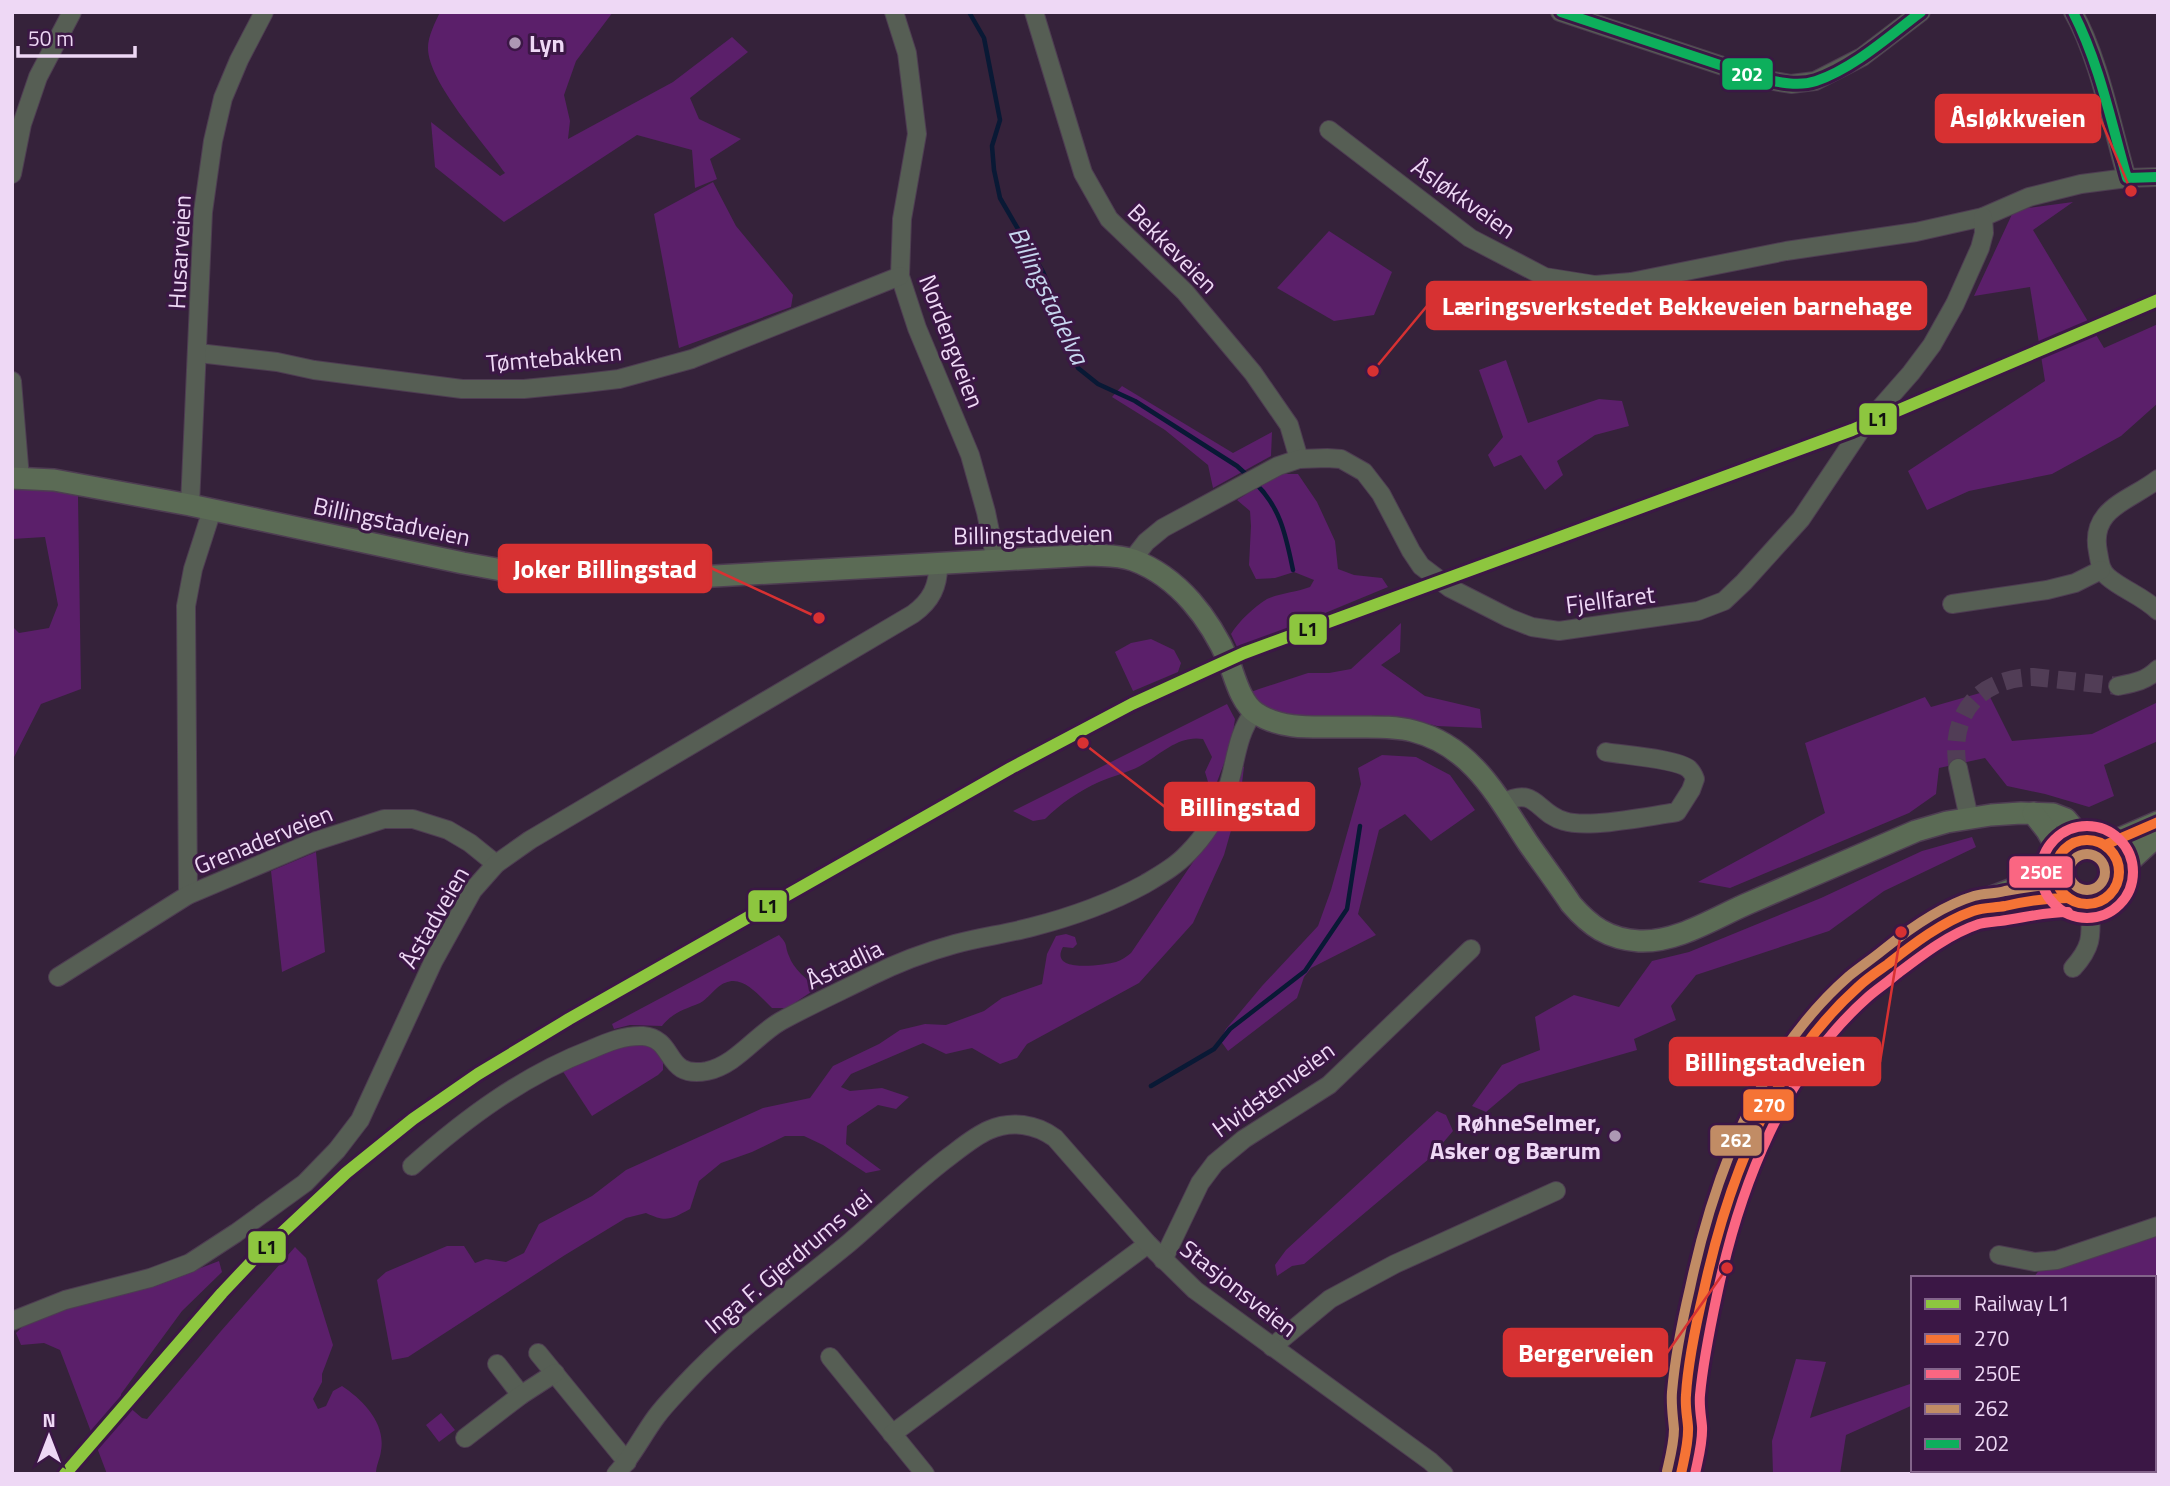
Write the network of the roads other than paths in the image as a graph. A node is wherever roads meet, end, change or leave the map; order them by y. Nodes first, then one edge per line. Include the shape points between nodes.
1 (72, 12) edge
2 (264, 12) edge
3 (894, 12) edge
4 (1034, 12) edge
5 (1560, 12) edge
6 (1921, 12) edge
7 (2073, 12) edge
8 (1329, 130) dead end
9 (12, 174) edge
10 (2158, 177) edge
11 (2127, 178) junction
12 (1983, 217) junction
13 (900, 276) junction
14 (198, 353) junction
15 (12, 381) edge
16 (1299, 459) junction
17 (16, 478) edge
18 (2158, 479) edge
19 (190, 505) junction
20 (212, 510) junction
21 (1132, 560) junction
22 (996, 561) junction
23 (938, 563) junction
24 (2101, 570) junction
25 (1952, 604) dead end
26 (2158, 611) edge
27 (2158, 669) edge
28 (2118, 686) tunnel mouth
29 (1254, 712) junction
30 (1606, 752) dead end
31 (1958, 768) tunnel mouth
32 (1503, 803) junction
33 (2033, 813) junction
34 (1969, 818) junction
35 (2158, 821) edge
36 (2158, 835) edge
37 (2083, 839) junction
38 (2105, 845) junction
39 (2057, 863) junction
40 (496, 864) junction
41 (2119, 871) junction
42 (188, 895) junction
43 (2068, 898) junction
44 (2090, 904) junction
45 (1983, 908) junction
46 (1471, 949) dead end
47 (2073, 968) dead end
48 (58, 977) dead end
49 (1022, 1125) joint
50 (412, 1166) dead end
51 (1556, 1191) dead end
52 (2158, 1226) edge
53 (1148, 1244) junction
54 (1999, 1255) dead end
55 (1163, 1260) junction
56 (12, 1321) edge
57 (1272, 1348) junction
58 (538, 1353) dead end
59 (830, 1357) dead end
60 (497, 1364) dead end
61 (555, 1373) junction
62 (522, 1395) junction
63 (1685, 1410) junction
64 (892, 1434) junction
65 (465, 1438) dead end
66 (621, 1468) edge
67 (925, 1474) edge
68 (1444, 1474) edge
69 (1668, 1474) edge
70 (1681, 1474) edge

1 - 9 street via 38,77
2 - 14 street, Husarveien via 223,98 214,141 203,212
3 - 13 street, Nordengveien via 907,53 917,134 902,219
4 - 16 street, Bekkeveien via 1083,173 1109,219 1185,292 1253,373 1289,425
5 - 6 street via 1762,79 1791,84 1815,81 1862,57
7 - 11 street via 2094,61
8 - 12 street, Åsløkkveien via 1471,238 1545,277 1595,285
10 - 11 street, Åsløkkveien
11 - 12 street, Åsløkkveien via 2029,197
12 - 16 street, Fjellfaret via 1980,248 1955,304 1912,373 1860,431 1801,519 1724,601 1698,611 1559,631 1532,627 1473,601 1422,566 1364,472 1341,460
13 - 14 street, Tømtebakken via 692,359 619,379 584,383 462,389
13 - 22 street, Nordengveien via 970,455
14 - 19 street, Husarveien
15 - 17 street
16 - 21 street, Fjellfaret via 1163,528
17 - 19 main road, Billingstadveien via 54,480
18 - 24 street via 2116,505 2098,524 2095,538
19 - 20 main road, Billingstadveien
20 - 23 main road, Billingstadveien via 551,579 643,580
20 - 42 street via 186,607
21 - 22 main road, Billingstadveien via 1091,555
21 - 29 main road, Billingstadveien via 1162,575 1208,622
22 - 23 main road, Billingstadveien
23 - 40 street, Åstadveien via 930,599 913,614
24 - 25 street via 2047,590
24 - 26 street
27 - 28 street via 2136,683
29 - 32 main road via 1275,724 1413,731 1450,746 1480,772
29 - 50 street, Åstadlia via 1244,727 1225,797 1210,824 1188,854 1161,875 1083,912 903,962 780,1022 709,1070 685,1071 662,1044 648,1037 619,1038 513,1087
30 - 32 street via 1687,767 1695,779 1691,790 1677,812 1589,823 1551,816 1533,799 1520,796
31 - 34 street
32 - 34 main road via 1585,920 1617,937 1640,941 1684,932 1916,831
33 - 34 main road
33 - 37 main road via 2066,819
33 - 39 main road via 2047,831
35 - 38 main road
36 - 41 main road
37 - 38 main road
37 - 39 main road via 2070,844
38 - 41 main road via 2115,856
39 - 43 main road via 2058,887
39 - 45 main road via 1992,897
40 - 42 street, Grenaderveien via 448,831 413,819 384,820 313,842
40 - 56 street, Åstadveien via 473,890 449,931 360,1120 305,1183 190,1263 65,1300
41 - 44 main road via 2111,894
42 - 48 street, Grenaderveien
43 - 44 main road
43 - 45 main road
44 - 47 street via 2091,938 2085,955
45 - 63 main road via 1921,940 1861,984 1814,1033 1777,1087 1750,1139 1714,1243
46 - 55 street, Hvidstenveien via 1329,1085 1215,1163 1200,1183
49 - 53 street, Stasjonsveien via 1047,1132 1061,1143
49 - 66 street, Inga F. Gjerdrums vei via 998,1126 979,1135 784,1294 686,1383
51 - 57 street via 1395,1264 1330,1300
52 - 54 street via 2057,1260 2035,1262
53 - 55 street, Stasjonsveien
53 - 64 street
55 - 57 street, Stasjonsveien
57 - 68 street, Stasjonsveien
58 - 61 street
59 - 64 street
60 - 62 street
61 - 62 street
61 - 66 street
62 - 65 street
63 - 69 main road
63 - 70 main road via 1688,1426
64 - 67 street

